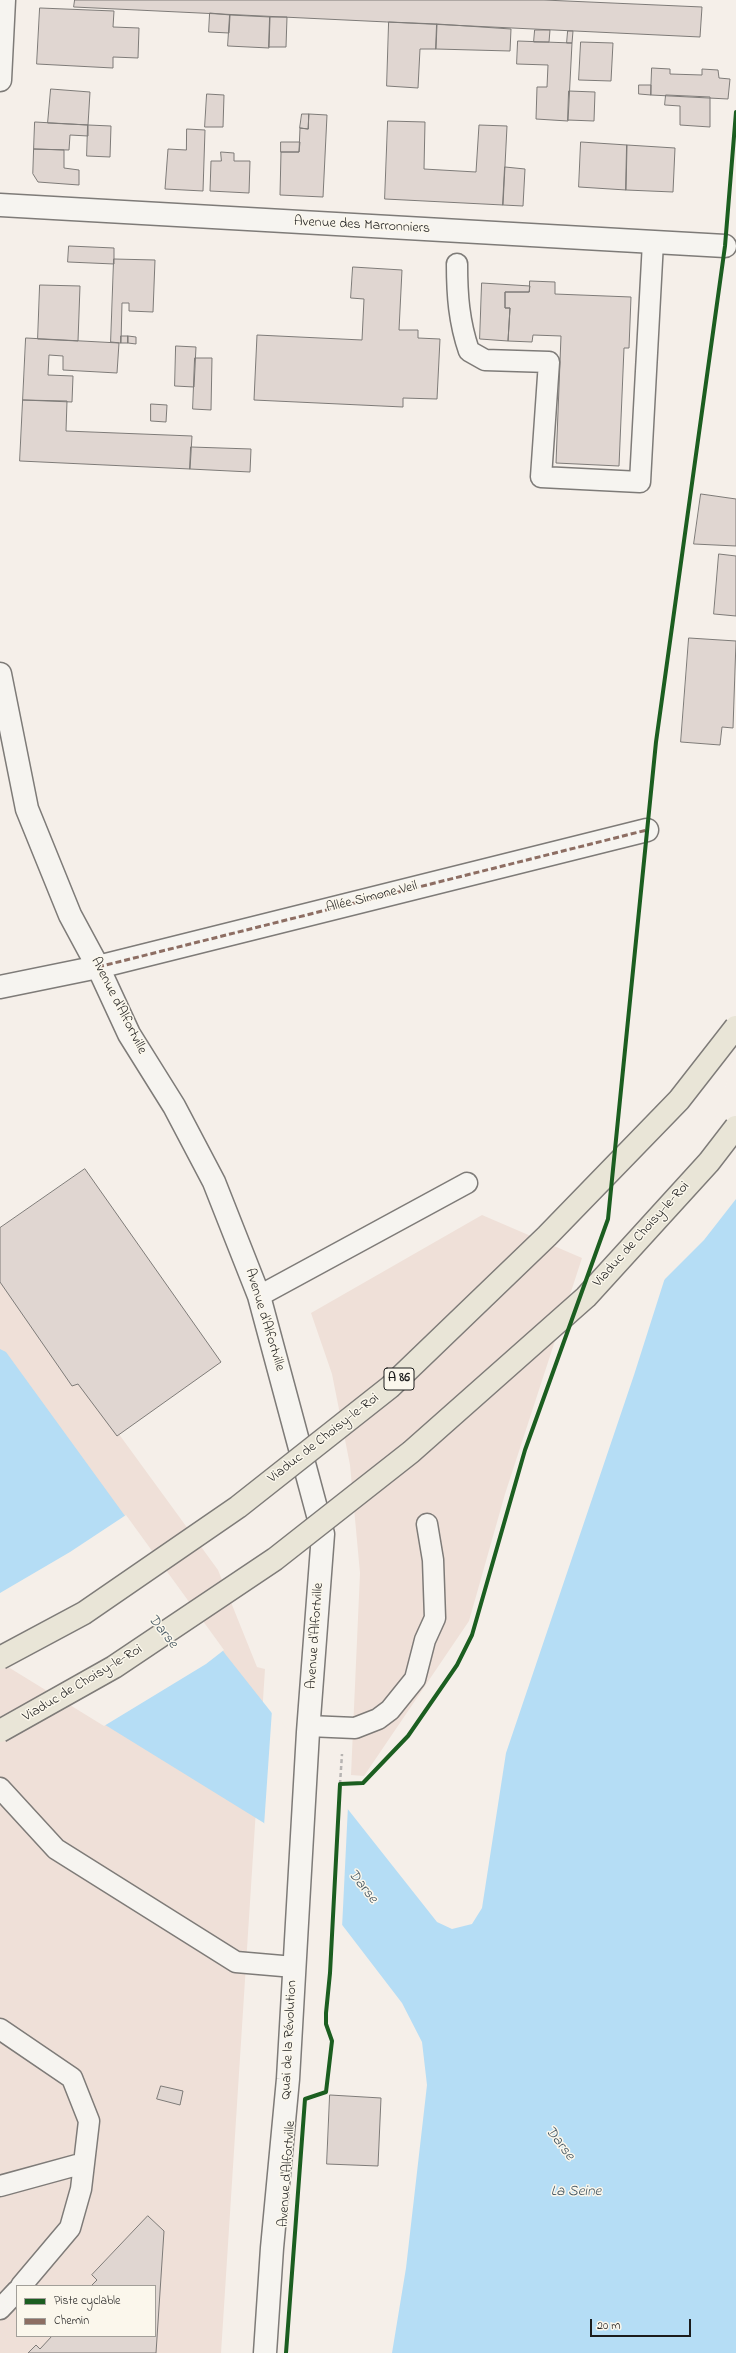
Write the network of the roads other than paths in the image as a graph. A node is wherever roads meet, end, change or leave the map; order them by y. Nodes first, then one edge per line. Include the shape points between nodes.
1 (4, 0) edge
2 (0, 80) edge
3 (0, 205) edge
4 (653, 242) junction
5 (725, 246) dead end
6 (457, 264) dead end
7 (0, 674) edge
8 (6, 741) edge
9 (647, 830) dead end
10 (98, 967) junction
11 (0, 987) edge
12 (736, 1027) edge
13 (736, 1126) edge
14 (467, 1183) dead end
15 (260, 1296) junction
16 (427, 1524) dead end
17 (0, 1658) edge
18 (308, 1729) junction
19 (0, 1731) edge
20 (0, 1788) edge
21 (294, 1967) junction
22 (0, 2029) edge
23 (84, 2163) junction
24 (0, 2186) edge
25 (22, 2285) edge
26 (16, 2292) edge
27 (0, 2309) edge
28 (264, 2353) edge

1 - 2 main road
3 - 4 main road, Avenue des Marronniers
4 - 5 main road, Avenue des Marronniers
4 - 6 lane via 640,482 541,477 549,362 485,360 469,351 457,303
7 - 8 main road, Avenue d'Alfortville
8 - 10 main road, Avenue d'Alfortville via 27,809 70,915
9 - 10 main road, Allée Simone Veil
10 - 11 main road, Allée Simone Veil
10 - 15 main road, Avenue d'Alfortville via 129,1034 174,1106 214,1182
12 - 17 highway, Viaduc de Choisy-le-Roi / A 86, bridge via 679,1100 547,1236 390,1387 238,1507 84,1613
13 - 19 highway, Viaduc de Choisy-le-Roi, bridge via 709,1162 586,1297 411,1452 275,1559 114,1667
14 - 15 lane
15 - 18 main road, Avenue d'Alfortville via 323,1534
16 - 18 lane via 433,1560 435,1618 425,1640 415,1678 390,1710 378,1719 355,1728
18 - 21 main road, Avenue d'Alfortville
20 - 21 lane via 56,1849 236,1962
21 - 28 main road, Quai de la Révolution via 288,2079
22 - 23 lane via 72,2078 89,2121
23 - 24 lane
23 - 25 lane via 81,2189 70,2228
26 - 27 lane

